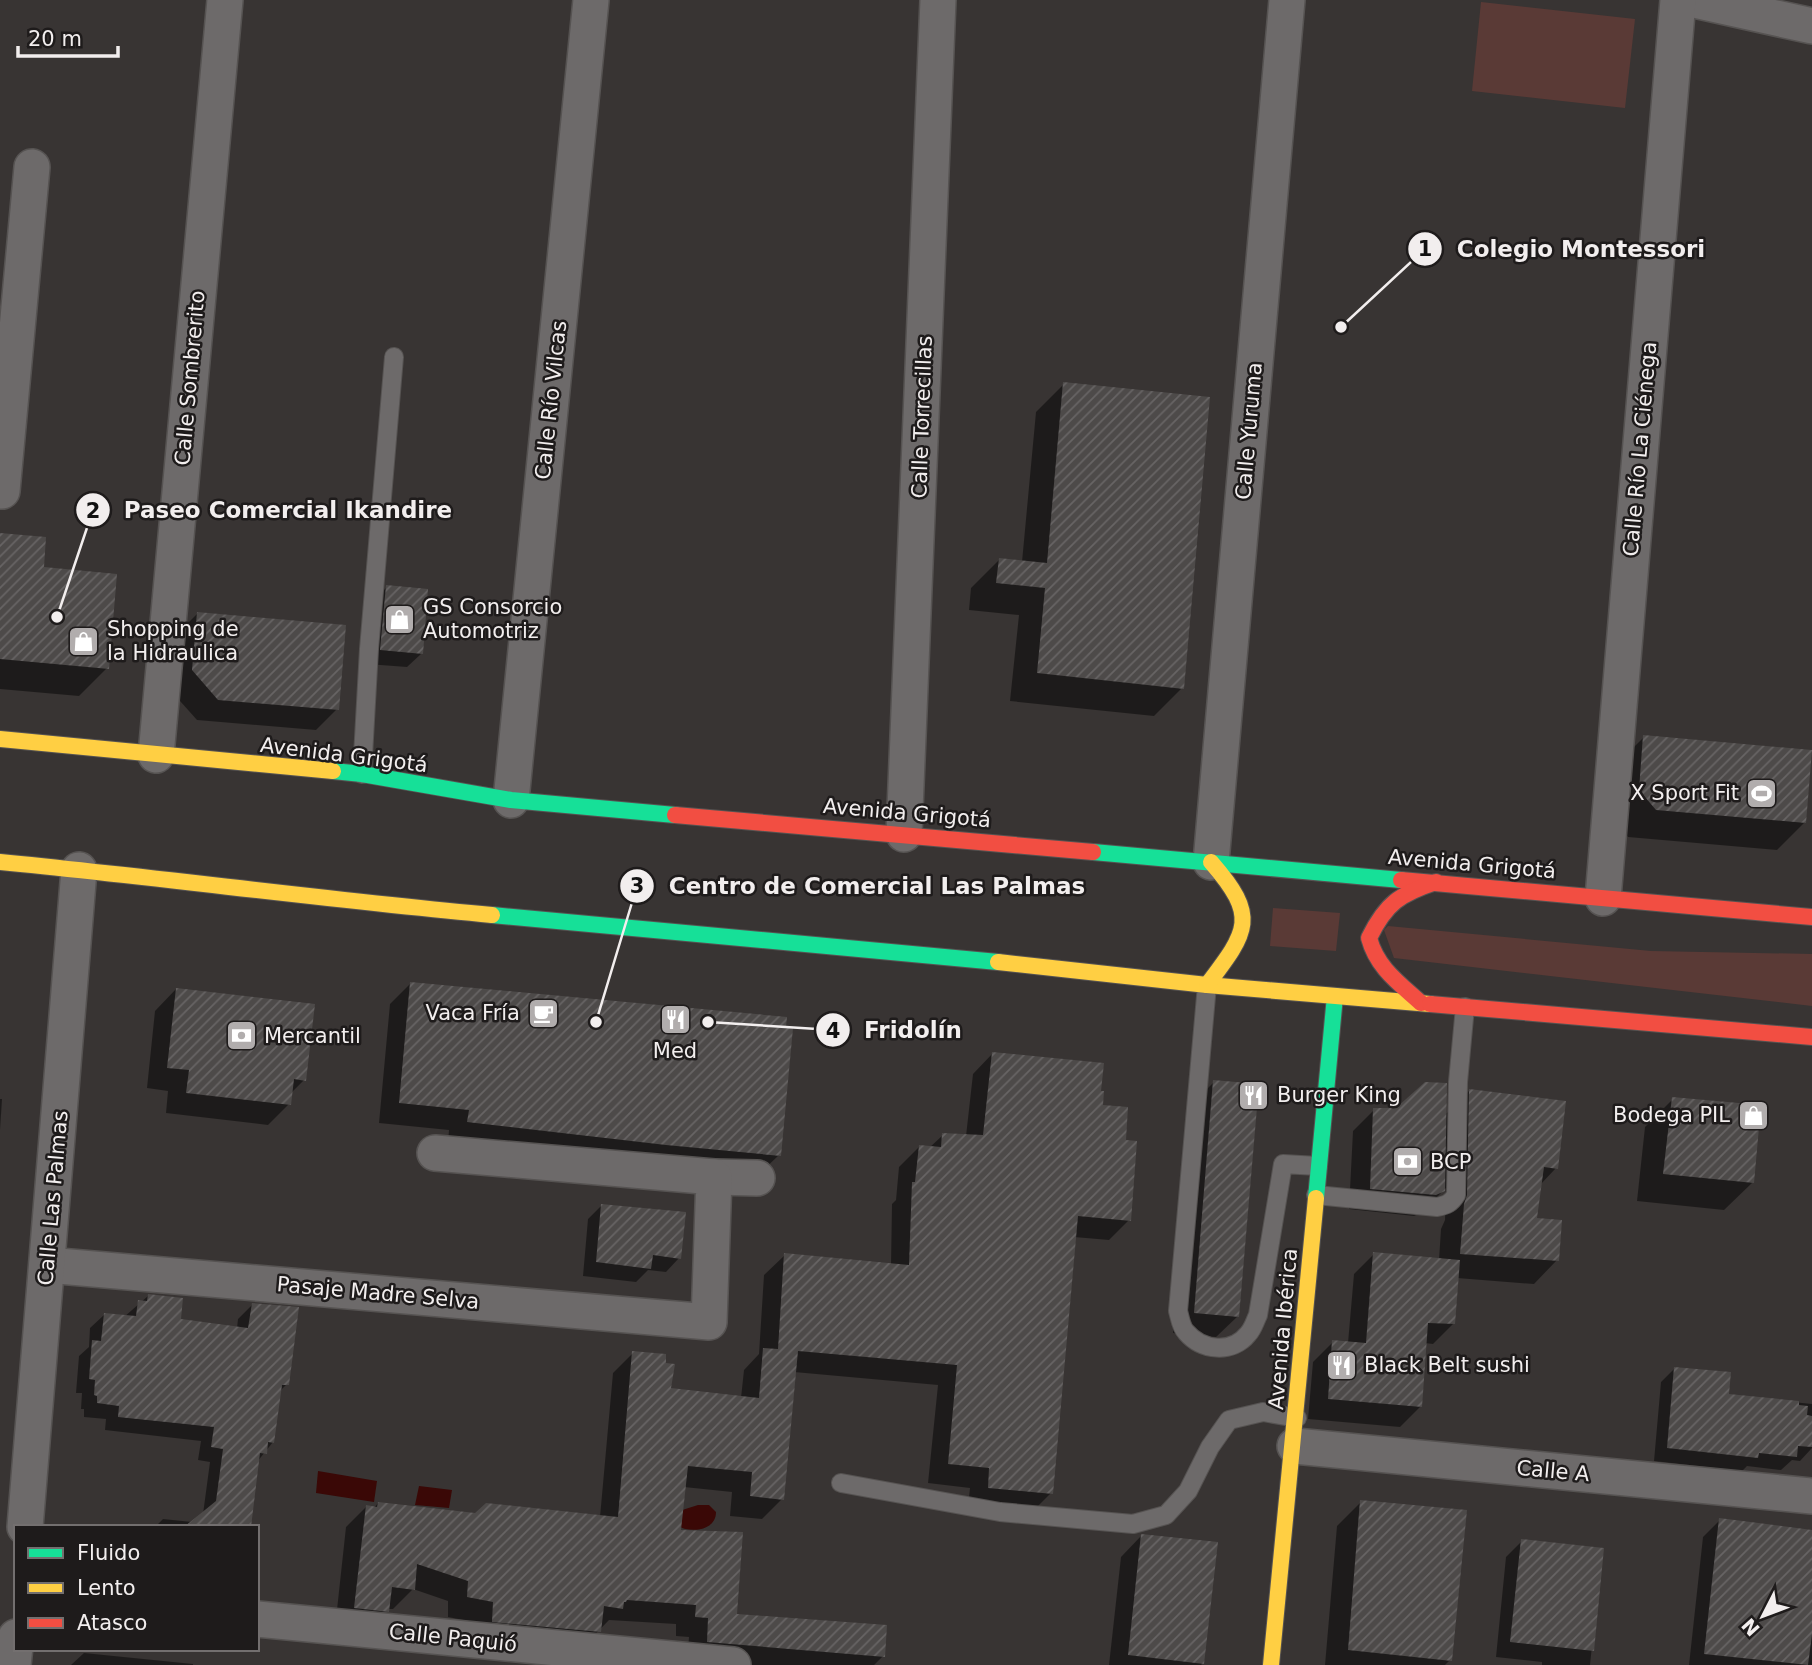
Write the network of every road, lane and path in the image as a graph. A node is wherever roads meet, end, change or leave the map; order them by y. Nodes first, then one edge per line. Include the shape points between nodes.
1 (225, 0) edge
2 (591, 0) edge
3 (938, 0) edge
4 (1287, 0) edge
5 (1678, 0) edge
6 (1694, 0) edge
7 (1812, 26) edge
8 (32, 167) dead end
9 (9, 321) edge
10 (394, 357) dead end
11 (2, 491) edge
12 (0, 739) edge
13 (156, 755) junction
14 (362, 774) junction
15 (511, 800) junction
16 (904, 834) junction
17 (0, 862) edge
18 (1211, 862) junction
19 (79, 870) junction
20 (1436, 882) junction
21 (1603, 898) junction
22 (1812, 917) edge
23 (1207, 985) junction
24 (1335, 996) junction
25 (1421, 1003) junction
26 (1465, 1007) junction
27 (1812, 1037) edge
28 (435, 1153) dead end
29 (1318, 1166) junction
30 (714, 1177) junction
31 (757, 1178) dead end
32 (1316, 1195) junction
33 (47, 1265) junction
34 (1296, 1432) junction
35 (841, 1483) dead end
36 (1812, 1496) edge
37 (25, 1525) edge
38 (259, 1619) edge
39 (733, 1665) edge
40 (1272, 1665) edge

1 - 13 street, Calle Sombrerito
2 - 15 street, Calle Río Vilcas
3 - 16 street, Calle Torrecillas
4 - 18 street, Calle Yuruma
5 - 21 street, Calle Río La Ciénega
6 - 7 street
8 - 9 street
9 - 11 street
10 - 14 lane
12 - 13 main road, Avenida Grigotá
13 - 14 main road, Avenida Grigotá
14 - 15 main road, Avenida Grigotá
15 - 16 main road, Avenida Grigotá
16 - 18 main road, Avenida Grigotá
17 - 19 main road
18 - 20 main road, Avenida Grigotá
18 - 23 main road via 1230,882 1242,904 1246,926
19 - 23 main road via 366,903 948,956
19 - 33 street, Calle Las Palmas
20 - 21 main road, Avenida Grigotá
20 - 25 main road via 1409,891 1391,904 1369,937 1382,970
21 - 22 main road, Avenida Grigotá
23 - 24 main road
23 - 29 lane via 1178,1311 1184,1330 1195,1340 1214,1349 1234,1346 1249,1334 1258,1315 1283,1164
24 - 25 main road
24 - 29 main road, Avenida Ibérica
25 - 26 main road
26 - 27 main road
26 - 32 lane via 1456,1195 1452,1201 1437,1207
28 - 30 street
29 - 32 main road, Avenida Ibérica
30 - 31 street
30 - 33 street, Pasaje Madre Selva via 709,1322
32 - 34 main road, Avenida Ibérica
33 - 37 street, Calle Las Palmas
34 - 35 lane via 1263,1412 1229,1420 1188,1491 1166,1515 1133,1524 999,1512
34 - 36 street, Calle A
34 - 40 main road, Avenida Ibérica
38 - 39 street, Calle Paquió

